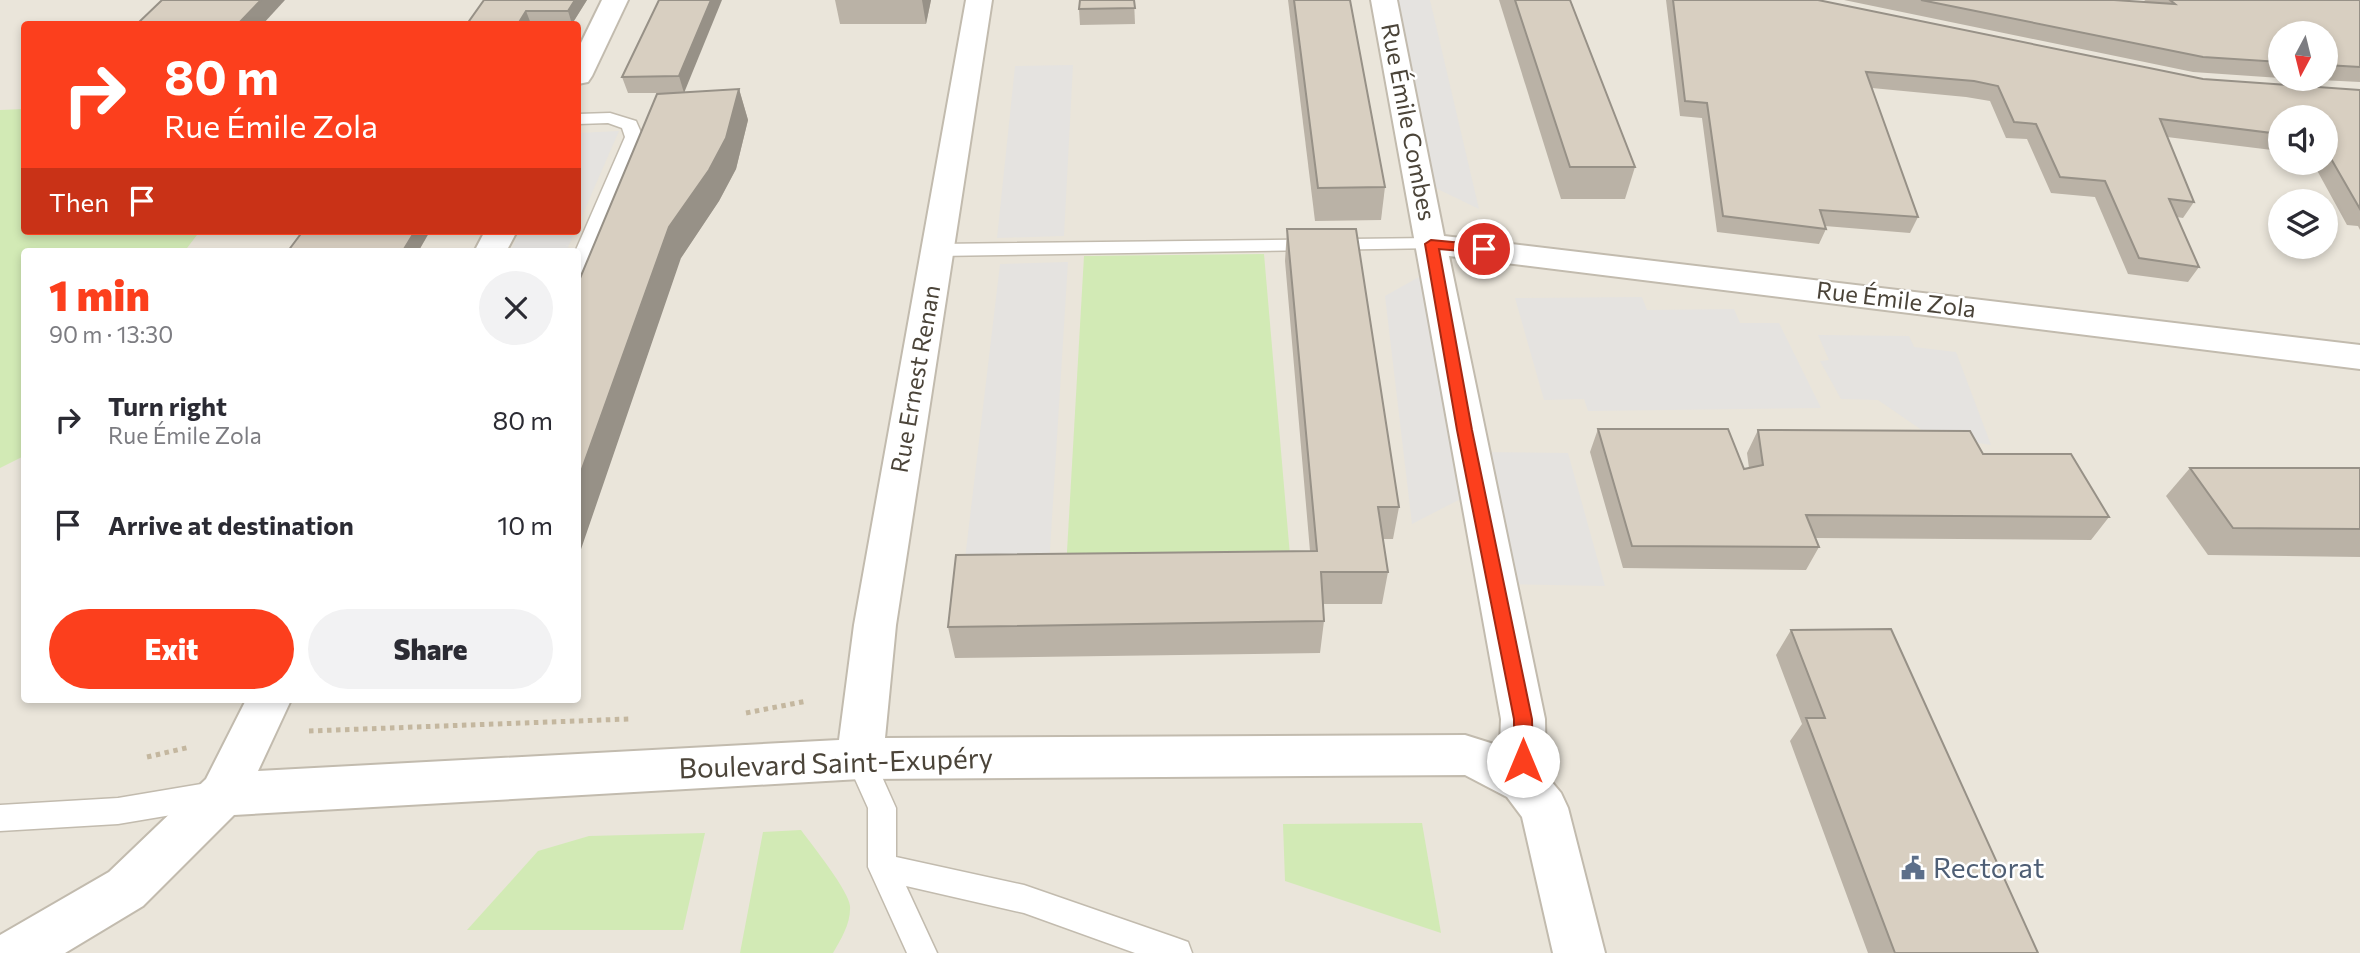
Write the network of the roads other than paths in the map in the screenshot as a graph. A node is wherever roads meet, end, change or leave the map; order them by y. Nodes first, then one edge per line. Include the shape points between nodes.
1 (615, 0) edge
2 (979, 0) edge
3 (1384, 0) edge
4 (581, 70) edge
5 (581, 120) edge
6 (1431, 244) junction
7 (938, 250) junction
8 (581, 261) edge
9 (2360, 356) edge
10 (261, 717) edge
11 (860, 759) junction
12 (1523, 782) junction
13 (223, 794) junction
14 (0, 818) edge
15 (882, 867) junction
16 (18, 953) edge
17 (922, 953) edge
18 (1177, 953) edge
19 (1578, 953) edge

1 - 4 street
2 - 7 street, Rue Ernest Renan
3 - 6 street, Rue Émile Combes
5 - 8 lane via 622,121 630,125 634,137
6 - 7 lane
6 - 9 street, Rue Émile Zola
6 - 12 street, Rue Émile Combes via 1523,719
7 - 11 street, Rue Ernest Renan via 875,625
10 - 13 street
11 - 12 street, Boulevard Saint-Exupéry via 1465,755
11 - 13 street, Boulevard Saint-Exupéry
11 - 15 lane via 881,808
12 - 19 street, Boulevard Saint-Exupéry via 1544,808
13 - 14 lane via 118,811
13 - 16 street via 126,889
15 - 17 lane
15 - 18 lane via 1024,899

